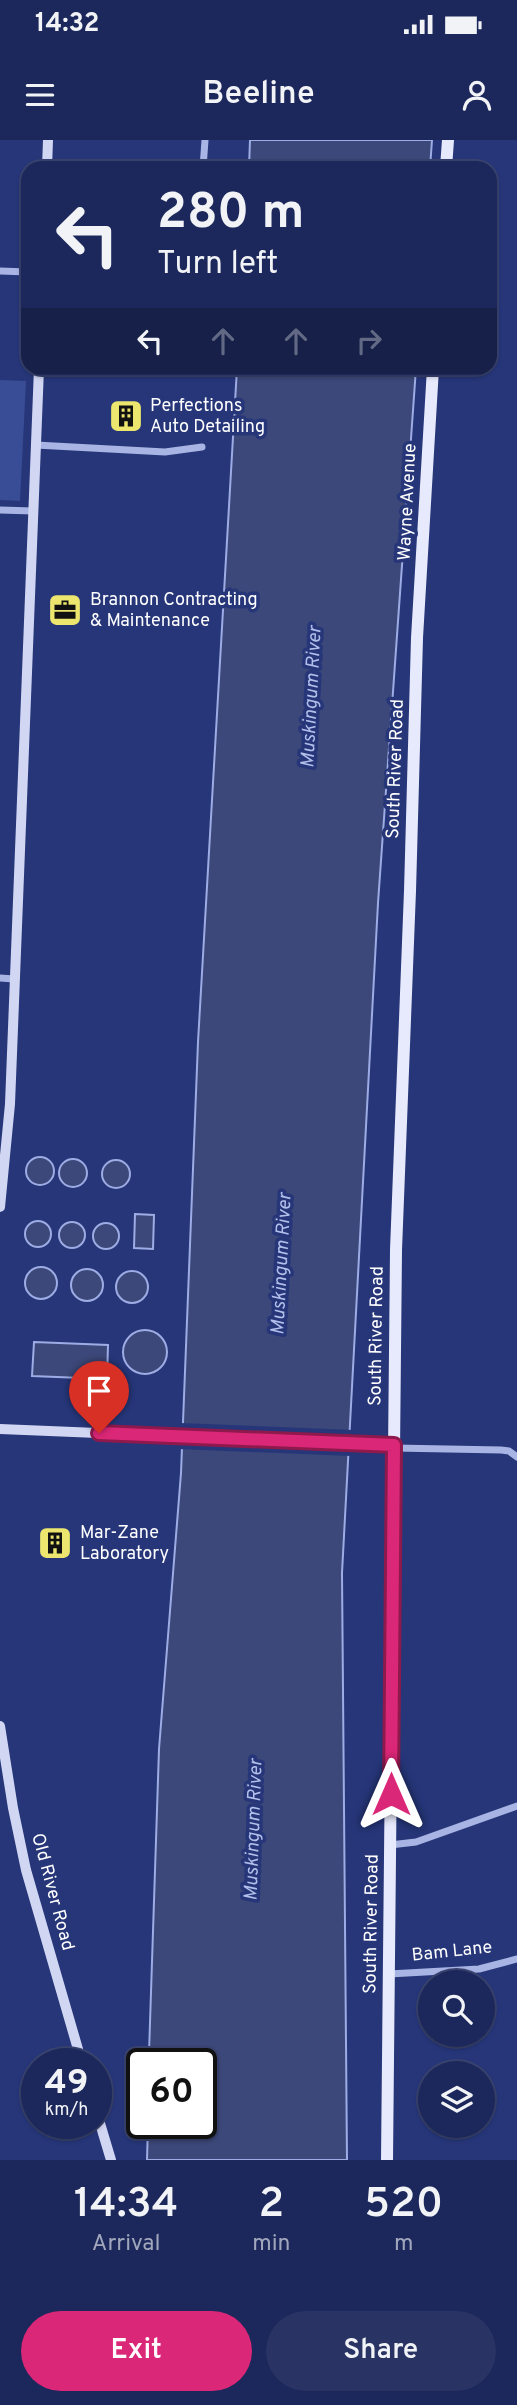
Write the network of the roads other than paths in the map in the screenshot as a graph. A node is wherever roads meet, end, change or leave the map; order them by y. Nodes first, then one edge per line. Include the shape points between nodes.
1 (48, 140) edge
2 (205, 140) edge
3 (448, 140) edge
4 (47, 161) edge
5 (204, 161) edge
6 (446, 161) edge
7 (0, 271) edge
8 (21, 272) edge
9 (39, 375) edge
10 (433, 375) edge
11 (36, 445) junction
12 (202, 447) dead end
13 (0, 510) edge
14 (33, 511) junction
15 (417, 638) joint
16 (0, 978) edge
17 (15, 979) junction
18 (0, 1207) edge
19 (0, 1429) edge
20 (394, 1446) junction
21 (517, 1457) edge
22 (0, 1726) edge
23 (517, 1806) edge
24 (390, 1845) junction
25 (517, 1959) edge
26 (389, 1974) junction
27 (78, 2048) edge
28 (105, 2139) edge
29 (111, 2160) edge
30 (387, 2160) edge

1 - 4 street
2 - 5 street
3 - 6 main road
7 - 8 street
9 - 11 street
10 - 15 main road, Wayne Avenue
11 - 12 street via 165,452
11 - 14 street
13 - 14 street
14 - 17 street
15 - 20 main road, South River Road via 396,1250
16 - 17 street
17 - 18 street
19 - 20 street
20 - 21 street via 501,1450
20 - 24 main road, South River Road
22 - 27 street, Old River Road via 26,1870
23 - 24 street via 416,1842
24 - 26 main road, South River Road
25 - 26 street, Bam Lane via 479,1969
26 - 30 main road, South River Road
28 - 29 street

